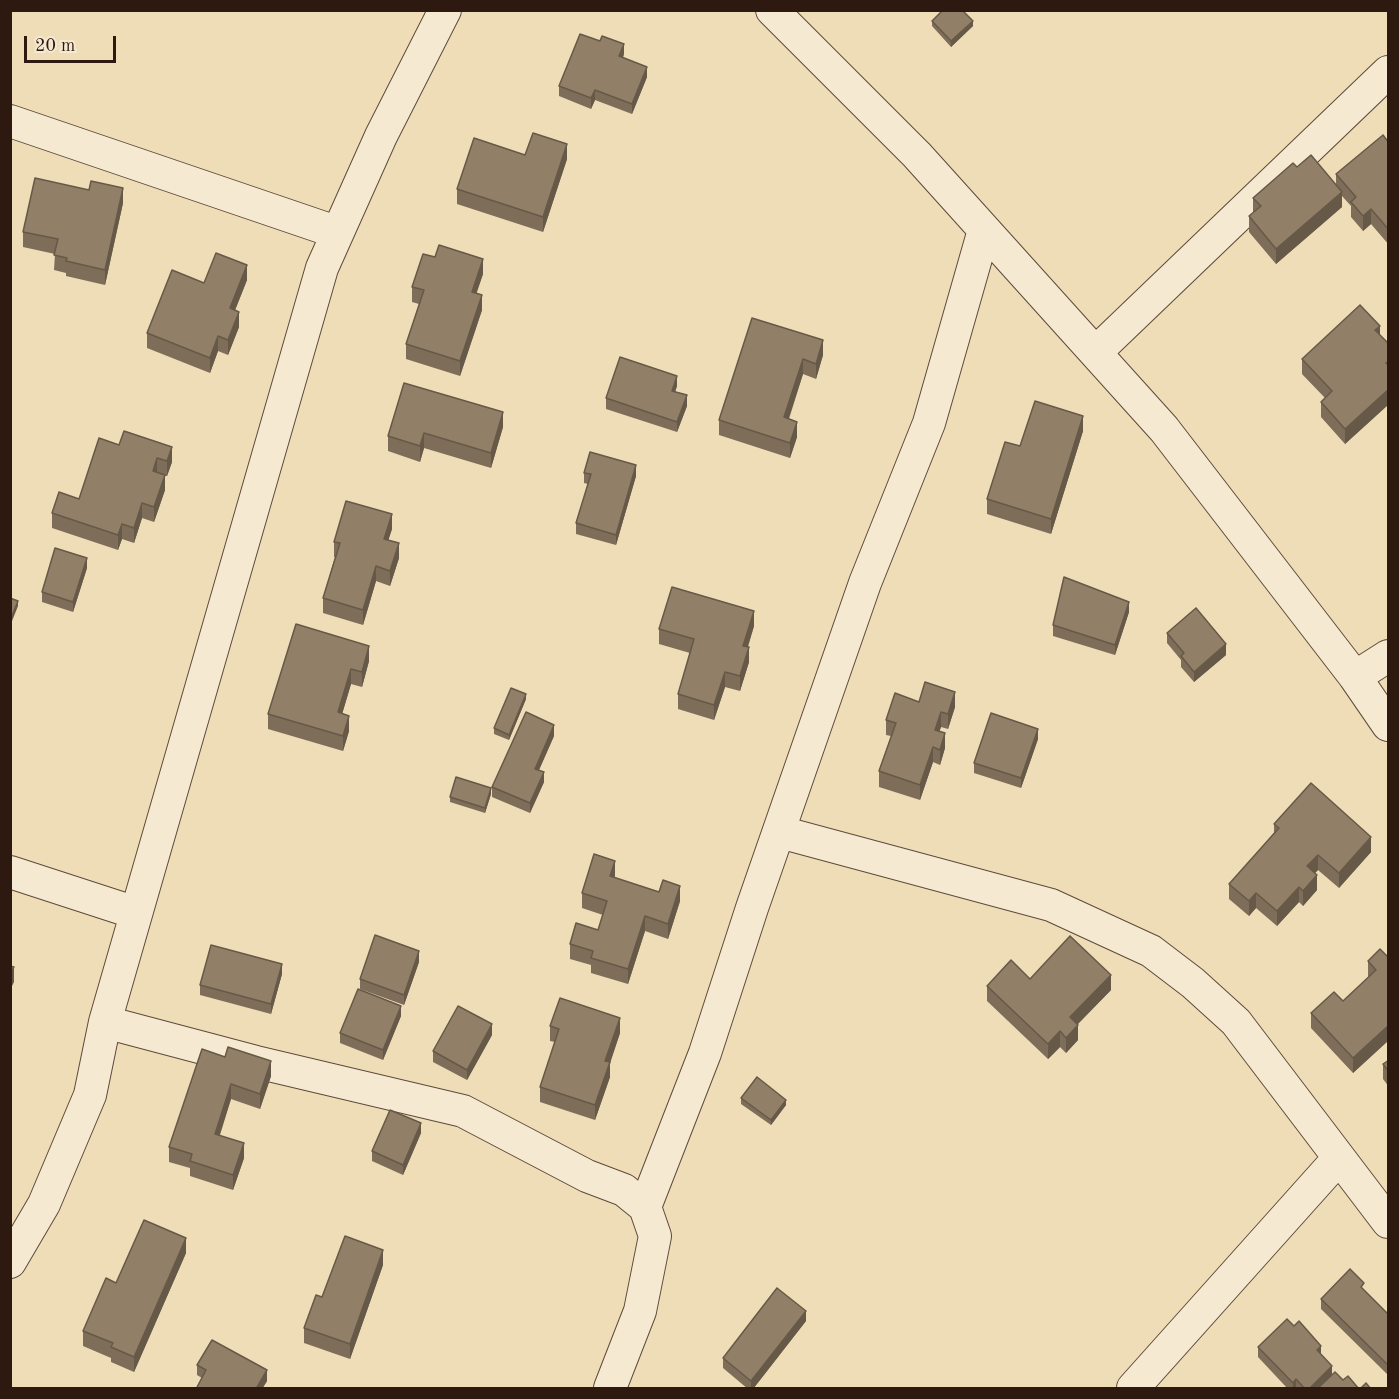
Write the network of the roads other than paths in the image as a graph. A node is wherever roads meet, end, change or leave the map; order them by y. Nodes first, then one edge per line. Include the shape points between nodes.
1 (444, 10) edge
2 (772, 10) edge
3 (1389, 72) edge
4 (10, 122) edge
5 (984, 230) junction
6 (336, 232) junction
7 (1096, 352) junction
8 (1389, 656) edge
9 (1355, 677) junction
10 (1389, 725) edge
11 (780, 832) junction
12 (10, 872) edge
13 (136, 914) junction
14 (105, 1022) junction
15 (1338, 1159) junction
16 (645, 1207) junction
17 (1389, 1222) edge
18 (10, 1262) edge
19 (610, 1389) edge
20 (1133, 1389) edge

1 - 6 street
2 - 5 street via 917,155
3 - 7 street
4 - 6 street
5 - 7 street
5 - 11 street via 929,423 865,583
6 - 13 street via 322,268
7 - 9 street via 1164,429
8 - 9 street
9 - 10 street
11 - 15 street via 1051,905 1151,951 1236,1022
11 - 16 street via 705,1053
12 - 13 street
13 - 14 street
14 - 16 street via 463,1111 587,1176 624,1190
14 - 18 street via 90,1095 44,1204
15 - 17 street
15 - 20 street
16 - 19 street via 656,1236 640,1311

